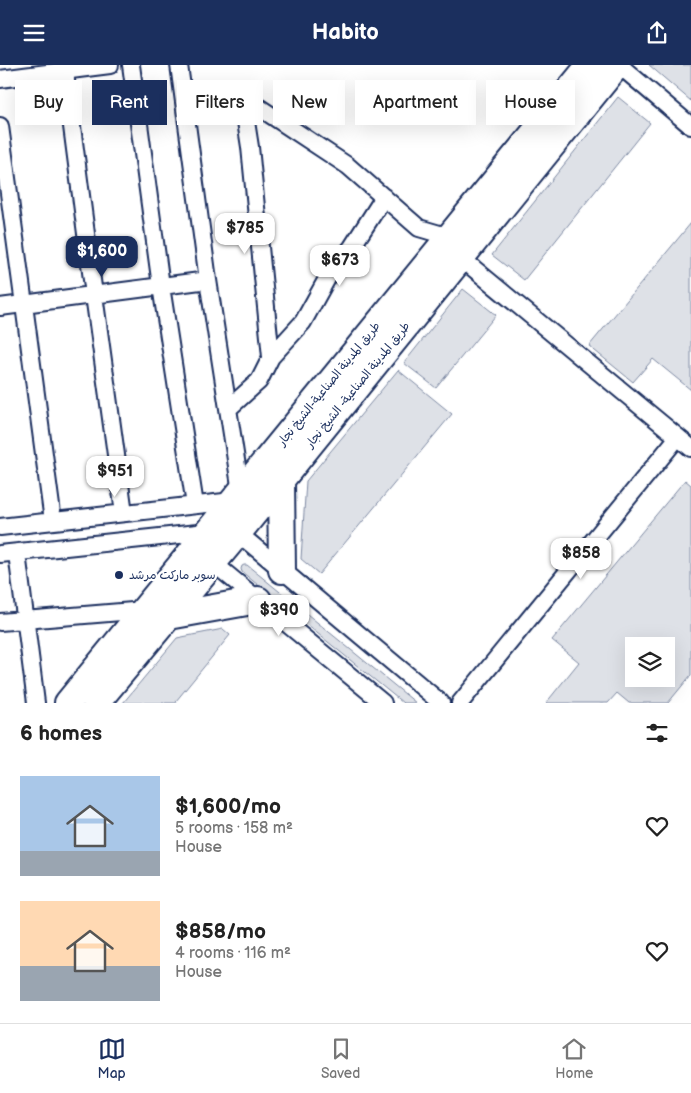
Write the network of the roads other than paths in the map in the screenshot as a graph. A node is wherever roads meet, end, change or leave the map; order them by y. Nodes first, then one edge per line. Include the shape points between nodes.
1 (110, 65) edge
2 (131, 65) edge
3 (179, 65) edge
4 (590, 65) edge
5 (618, 65) edge
6 (64, 68) edge
7 (0, 79) edge
8 (691, 126) edge
9 (0, 127) edge
10 (384, 197) junction
11 (455, 248) junction
12 (208, 279) junction
13 (161, 286) junction
14 (94, 295) junction
15 (23, 304) junction
16 (0, 307) edge
17 (271, 357) junction
18 (228, 409) junction
19 (678, 437) junction
20 (691, 448) edge
21 (281, 479) junction
22 (195, 505) junction
23 (124, 513) junction
24 (53, 521) junction
25 (221, 526) junction
26 (0, 527) edge
27 (17, 553) junction
28 (0, 554) edge
29 (282, 570) junction
30 (258, 600) junction
31 (157, 613) junction
32 (25, 619) junction
33 (0, 622) edge
34 (36, 703) edge
35 (68, 703) edge
36 (96, 703) edge
37 (382, 703) edge
38 (442, 703) edge
39 (460, 703) edge

1 - 6 street
2 - 13 street
3 - 12 street
4 - 11 main road, طريق المدينة الصناعية-الشيخ نجار
5 - 8 street
5 - 11 main road, طريق المدينة الصناعية- الشيخ نجار
6 - 7 street
6 - 14 street
9 - 15 street
10 - 11 street via 419,228
10 - 17 street via 352,247 329,275 303,322
10 - 17 street via 348,166 242,97
11 - 19 street
11 - 21 main road, طريق المدينة الصناعية- الشيخ نجار
11 - 25 main road, طريق المدينة الصناعية-الشيخ نجار
12 - 13 street
12 - 18 street
13 - 14 street
13 - 22 street
14 - 15 street
14 - 23 street
15 - 16 street
15 - 24 street
17 - 18 street via 260,381
18 - 25 street
19 - 20 street
19 - 39 street
21 - 25 main road, طريق المدينة الصناعية- الشيخ نجار
21 - 29 main road
22 - 23 street
22 - 25 street
23 - 24 street
24 - 26 street
25 - 27 street
25 - 29 street
25 - 30 street
25 - 31 main road, طريق المدينة الصناعية- الشيخ نجار
27 - 28 street
27 - 32 street
29 - 38 street
30 - 31 main road
30 - 37 street
31 - 32 street
31 - 35 main road
31 - 36 main road, طريق المدينة الصناعية- الشيخ نجار
32 - 33 street
32 - 34 street

